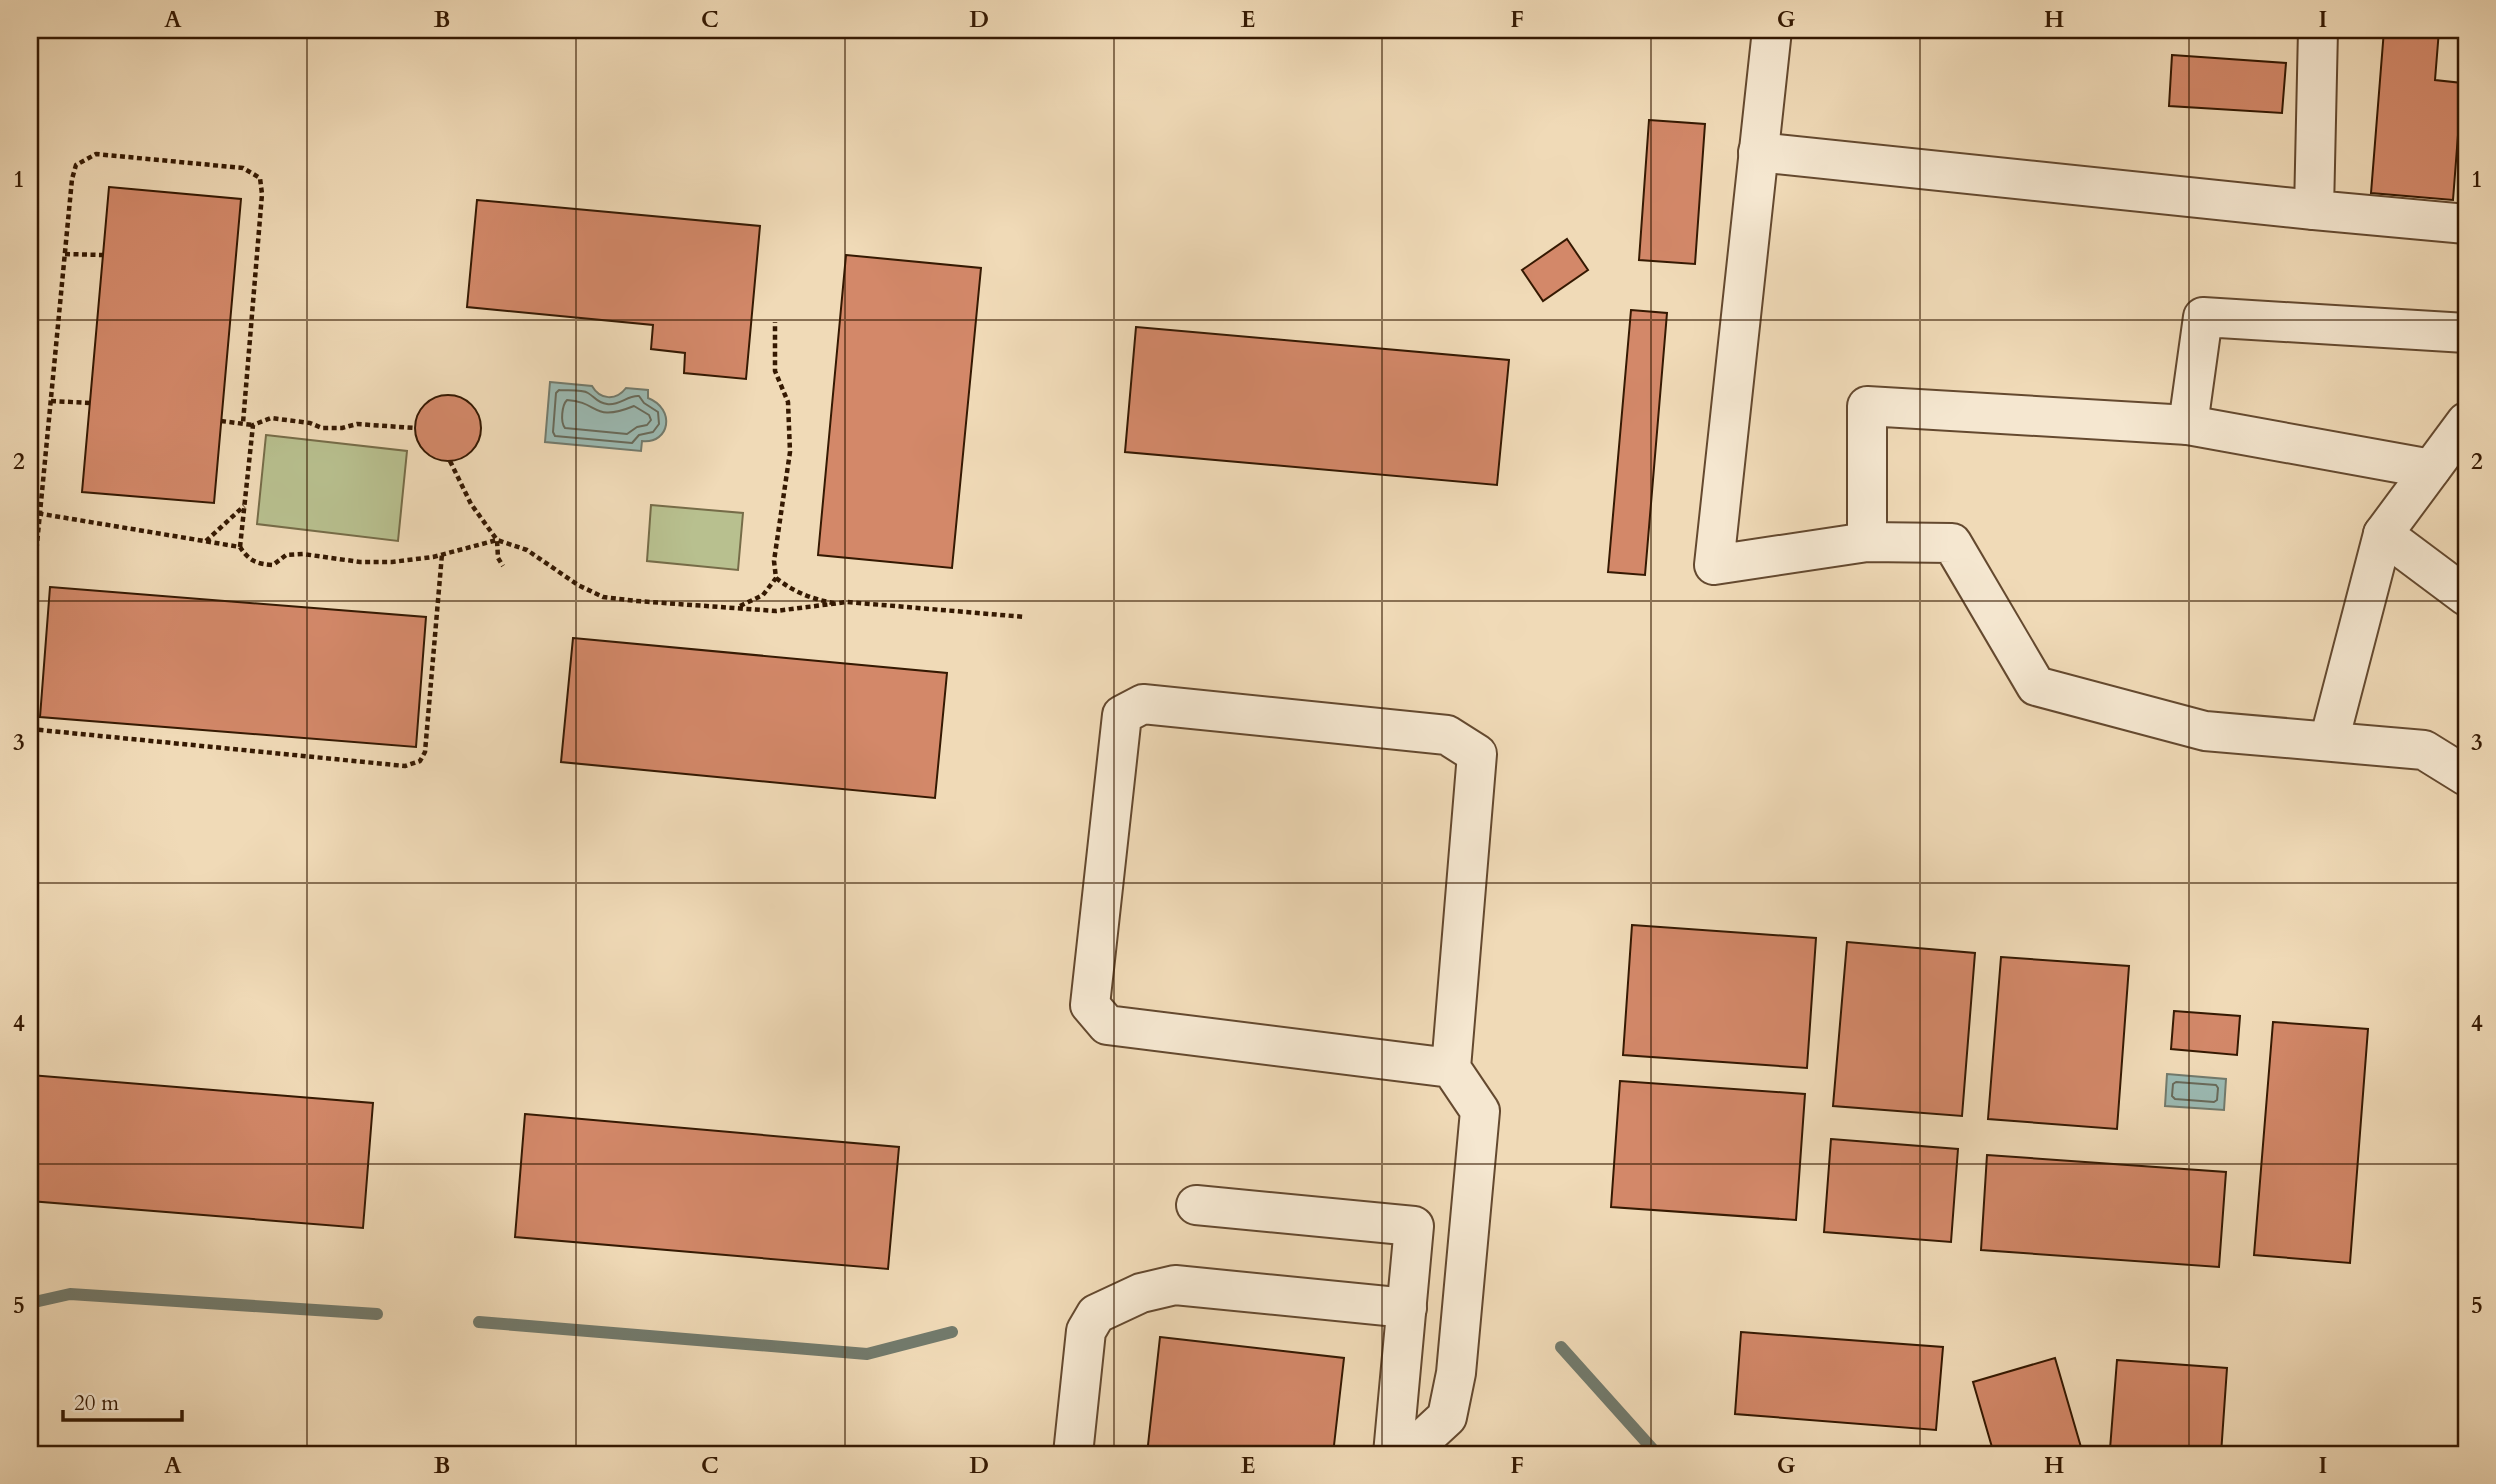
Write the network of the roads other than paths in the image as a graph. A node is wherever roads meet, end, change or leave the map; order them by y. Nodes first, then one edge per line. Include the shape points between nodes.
1 (1772, 30) edge
2 (2318, 30) edge
3 (1758, 152) junction
4 (2314, 211) junction
5 (2466, 224) edge
6 (2466, 333) edge
7 (2466, 422) edge
8 (2188, 425) junction
9 (2431, 469) junction
10 (2383, 534) junction
11 (1867, 542) junction
12 (2466, 596) edge
13 (2329, 741) junction
14 (2466, 776) edge
15 (1451, 1068) junction
16 (1196, 1205) dead end
17 (1407, 1308) junction
18 (1073, 1454) edge
19 (1393, 1454) edge
20 (1408, 1454) edge

1 - 3 lane
2 - 4 lane
3 - 4 lane
3 - 11 lane via 1714,565
4 - 5 lane
6 - 8 lane via 2203,317
7 - 9 lane
8 - 9 lane
8 - 11 lane via 1867,406
9 - 10 lane
10 - 12 lane
10 - 13 lane
11 - 13 lane via 1952,543 2036,686 2205,731
13 - 14 lane via 2424,750
15 - 15 lane via 1107,1026 1090,1005 1122,715 1143,705 1447,735 1477,754
15 - 20 lane via 1480,1111 1456,1373 1447,1417
16 - 17 lane via 1414,1226
17 - 18 lane via 1175,1285 1141,1293 1096,1314 1086,1331
17 - 19 lane

